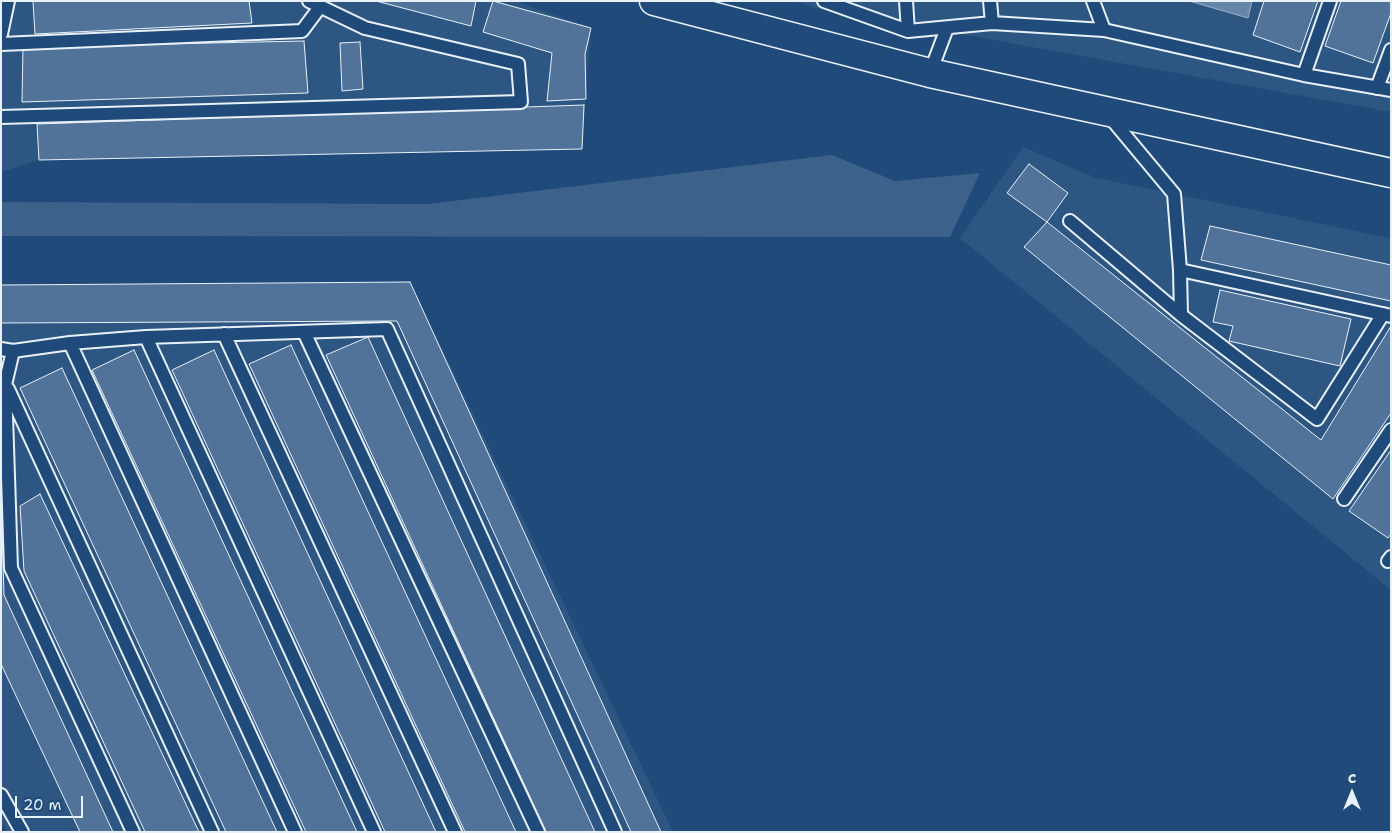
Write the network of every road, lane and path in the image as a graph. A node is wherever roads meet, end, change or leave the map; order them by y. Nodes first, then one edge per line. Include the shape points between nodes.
1 (8, 1) edge
2 (654, 1) edge
3 (906, 1) edge
4 (990, 1) edge
5 (1094, 1) edge
6 (1330, 1) edge
7 (830, 2) edge
8 (314, 4) edge
9 (992, 23) junction
10 (947, 28) junction
11 (1104, 30) junction
12 (908, 31) junction
13 (1, 34) edge
14 (1, 44) edge
15 (1391, 50) edge
16 (930, 73) junction
17 (1304, 75) junction
18 (1377, 88) junction
19 (1391, 90) edge
20 (1106, 112) junction
21 (1, 117) edge
22 (1391, 173) edge
23 (1070, 221) dead end
24 (1180, 270) junction
25 (1181, 315) junction
26 (1387, 315) edge
27 (304, 332) junction
28 (224, 334) junction
29 (146, 337) junction
30 (70, 343) junction
31 (7, 350) edge
32 (6, 385) junction
33 (1391, 430) edge
34 (1344, 499) dead end
35 (1, 795) edge
36 (22, 832) edge
37 (133, 832) edge
38 (212, 832) edge
39 (296, 832) edge
40 (374, 832) edge
41 (455, 832) edge
42 (538, 832) edge
43 (614, 832) edge

1 - 13 lane
2 - 16 main road
3 - 12 lane
4 - 9 lane
5 - 11 lane
6 - 17 lane
7 - 12 lane
8 - 14 lane via 302,31
8 - 21 lane via 365,28 518,64 521,102
9 - 10 lane
9 - 11 lane
10 - 12 lane
10 - 16 lane
11 - 17 lane
15 - 18 lane
16 - 20 main road
17 - 18 lane
18 - 19 lane
20 - 22 main road
20 - 24 lane via 1174,194
23 - 25 lane
24 - 25 lane
24 - 26 lane
25 - 26 lane via 1317,419
27 - 28 lane
27 - 42 lane
27 - 43 lane via 387,329
28 - 29 lane
28 - 41 lane
29 - 30 lane
29 - 40 lane
30 - 31 lane
30 - 39 lane
31 - 32 lane
32 - 37 lane via 11,568
32 - 38 lane
33 - 34 lane
35 - 36 lane

